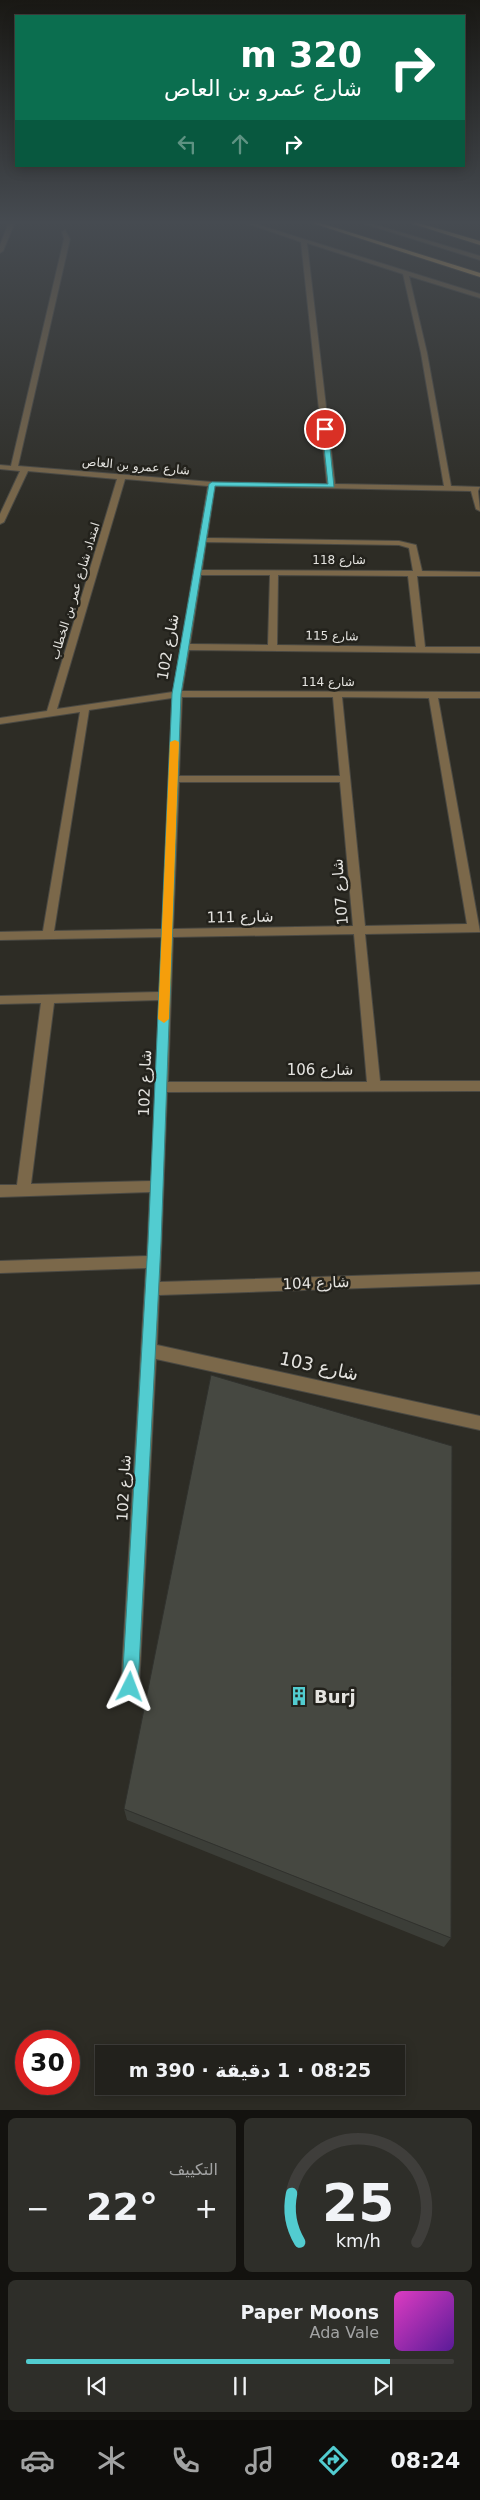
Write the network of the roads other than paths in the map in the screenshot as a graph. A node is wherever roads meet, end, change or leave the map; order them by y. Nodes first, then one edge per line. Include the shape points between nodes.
1 (48, 320) edge
2 (313, 320) edge
3 (417, 320) edge
4 (0, 467) edge
5 (14, 468) junction
6 (25, 469) junction
7 (122, 476) junction
8 (212, 484) junction
9 (331, 486) junction
10 (448, 488) junction
11 (477, 489) edge
12 (480, 508) edge
13 (0, 522) edge
14 (203, 540) junction
15 (197, 572) junction
16 (274, 572) junction
17 (415, 573) junction
18 (480, 574) edge
19 (185, 647) junction
20 (272, 648) junction
21 (421, 649) junction
22 (480, 650) edge
23 (177, 694) junction
24 (337, 695) junction
25 (432, 695) junction
26 (480, 695) edge
27 (85, 708) junction
28 (51, 713) junction
29 (0, 721) edge
30 (173, 779) junction
31 (345, 779) junction
32 (476, 928) edge
33 (359, 930) junction
34 (167, 933) junction
35 (48, 935) junction
36 (0, 936) edge
37 (164, 996) junction
38 (48, 999) junction
39 (0, 1000) edge
40 (161, 1086) junction
41 (374, 1086) junction
42 (480, 1086) edge
43 (157, 1186) junction
44 (23, 1190) junction
45 (0, 1191) edge
46 (153, 1262) junction
47 (0, 1267) edge
48 (480, 1278) edge
49 (152, 1289) junction
50 (148, 1350) junction
51 (480, 1423) edge
52 (130, 1687) dead end

1 - 5 street
2 - 9 street
3 - 10 street
4 - 5 street, شارع عمرو بن العاص
5 - 6 street, شارع عمرو بن العاص
6 - 7 street, شارع عمرو بن العاص
6 - 13 street
7 - 8 street, شارع عمرو بن العاص
7 - 28 street, امتداد شارع عمر بن الخطاب
8 - 9 street, شارع عمرو بن العاص
8 - 14 street, شارع 102
9 - 10 street, شارع عمرو بن العاص
10 - 11 street, شارع عمرو بن العاص
11 - 12 street
14 - 15 street, شارع 102
14 - 17 street via 408,544 413,547
15 - 16 street, شارع 118
15 - 19 street, شارع 102
16 - 17 street, شارع 118
16 - 20 street
17 - 18 street, شارع 118
17 - 21 street
19 - 20 street, شارع 115
19 - 23 street, شارع 102
20 - 21 street, شارع 115
21 - 22 street, شارع 115
23 - 24 street, شارع 114
23 - 27 street, شارع 114
23 - 30 street, شارع 102
24 - 25 street, شارع 114
24 - 31 street, شارع 107
25 - 26 street, شارع 114
25 - 32 street
27 - 28 street, شارع 114
27 - 35 street
28 - 29 street, شارع 114
30 - 31 street
30 - 34 street, شارع 102
31 - 33 street, شارع 107
32 - 33 street, شارع 111
33 - 34 street, شارع 111
33 - 41 street, شارع 107
34 - 35 street, شارع 111
34 - 37 street, شارع 102
35 - 36 street, شارع 111
37 - 38 street
37 - 40 street, شارع 102
38 - 39 street
38 - 44 street
40 - 41 street, شارع 106
40 - 43 street, شارع 102
41 - 42 street, شارع 106
43 - 44 street
43 - 46 street, شارع 102
44 - 45 street
46 - 47 street
46 - 49 street, شارع 102
48 - 49 street, شارع 104
49 - 50 street, شارع 102
50 - 51 street, شارع 103
50 - 52 street, شارع 102

